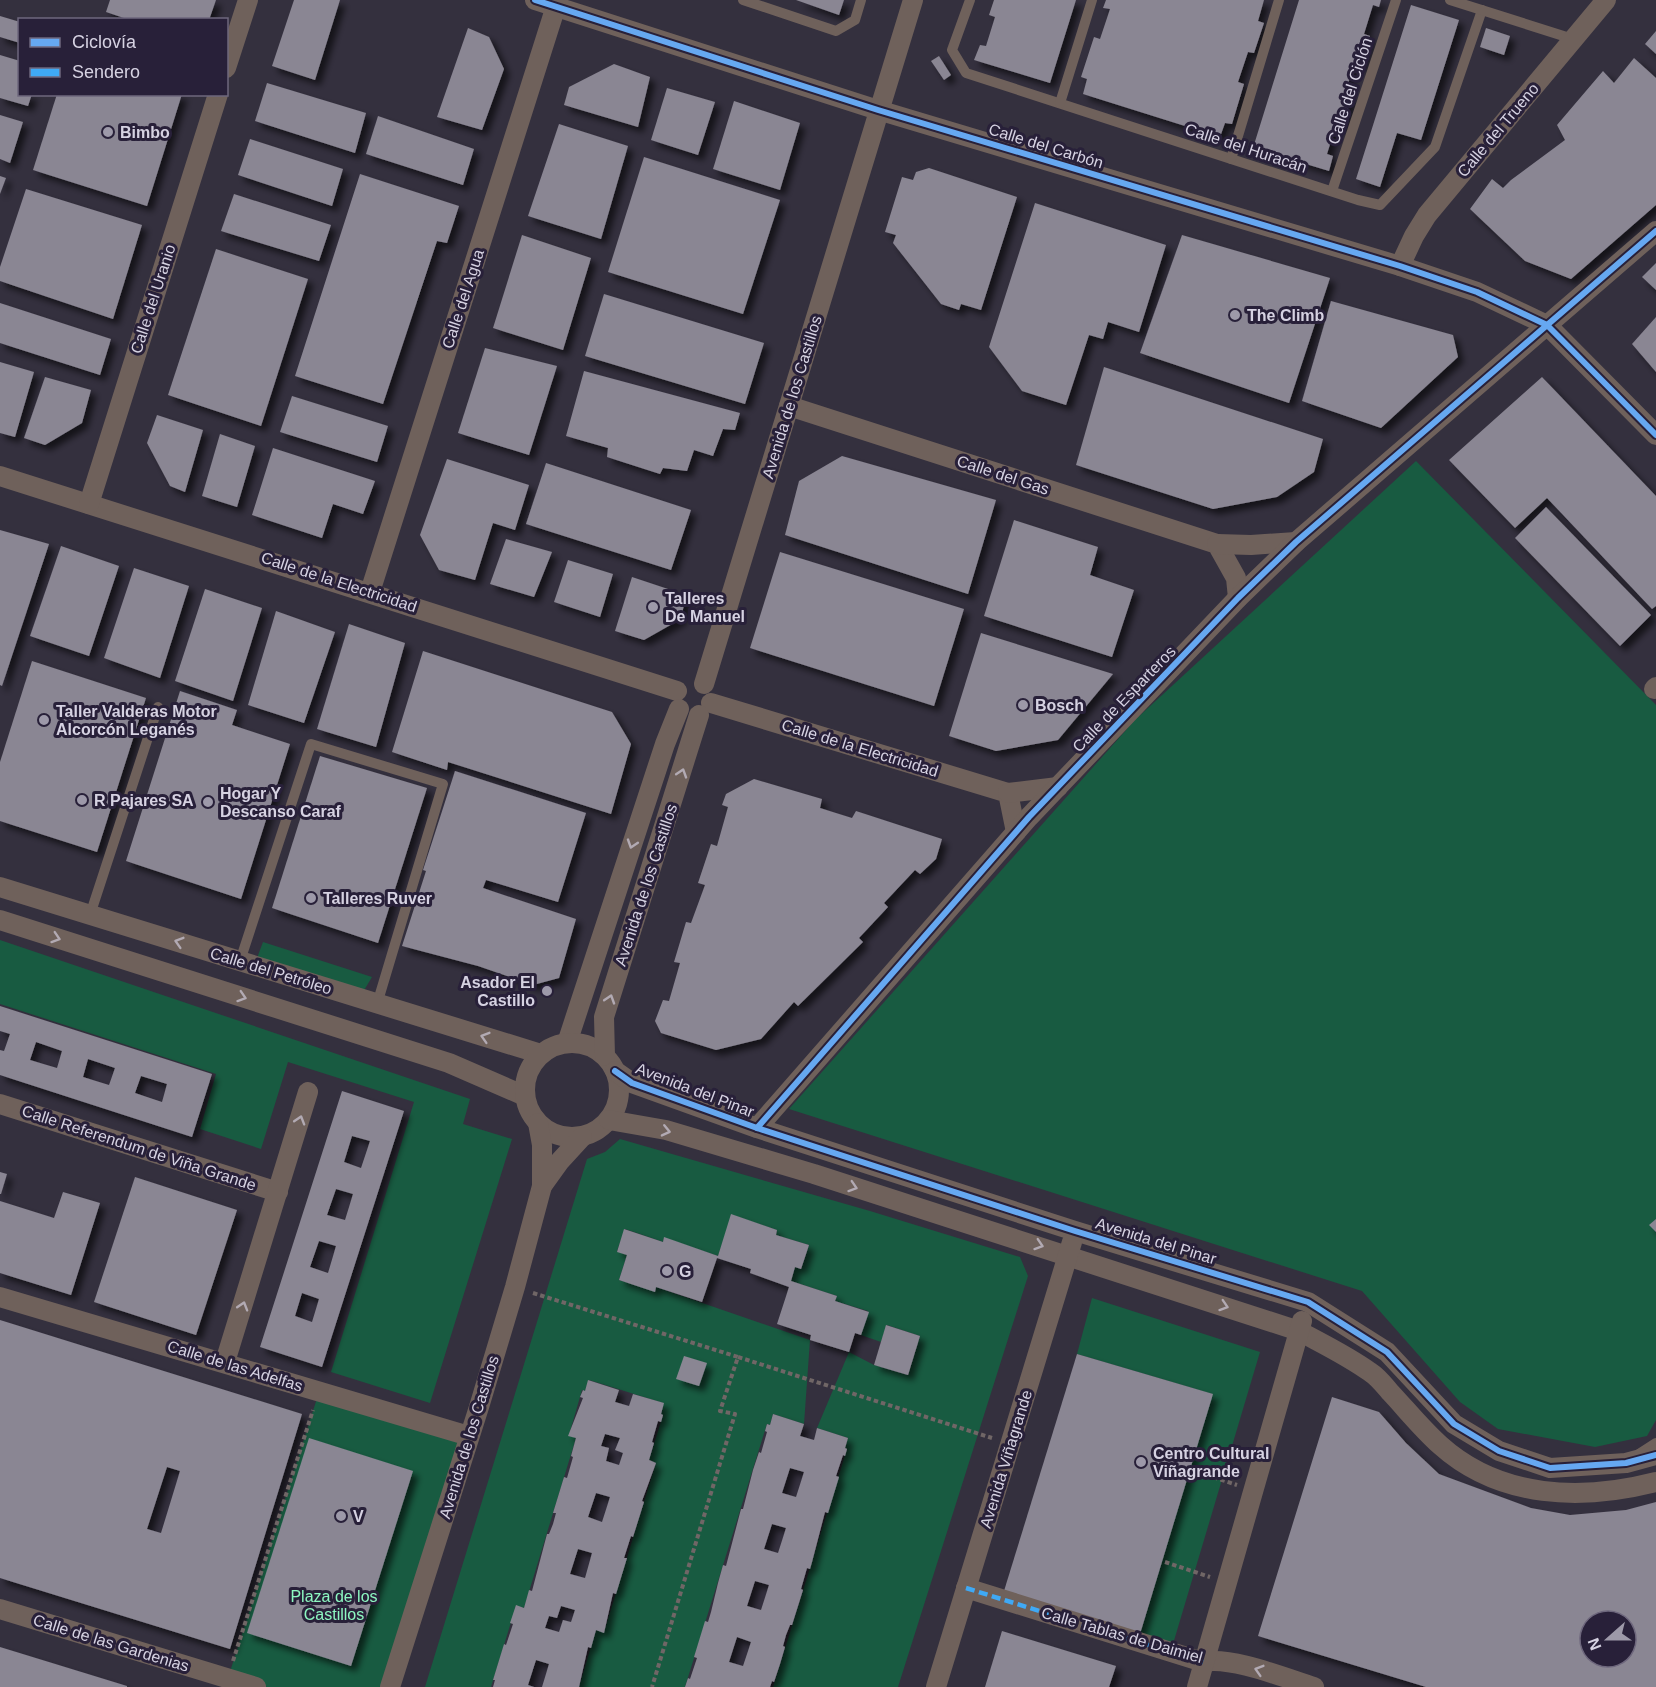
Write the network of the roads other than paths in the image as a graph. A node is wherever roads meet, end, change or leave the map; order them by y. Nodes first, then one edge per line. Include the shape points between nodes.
1 (248, 0) edge
2 (535, 0) edge
3 (743, 0) edge
4 (861, 0) edge
5 (914, 0) edge
6 (970, 0) edge
7 (1092, 0) edge
8 (1279, 0) edge
9 (1396, 0) edge
10 (1450, 0) edge
11 (1606, 0) edge
12 (556, 6) junction
13 (1482, 10) junction
14 (1573, 39) junction
15 (228, 62) edge
16 (217, 96) edge
17 (1060, 103) junction
18 (878, 110) junction
19 (1230, 159) junction
20 (1332, 191) junction
21 (1656, 231) edge
22 (1400, 266) junction
23 (1547, 325) junction
24 (789, 406) junction
25 (1656, 435) edge
26 (0, 476) edge
27 (89, 504) junction
28 (1296, 542) junction
29 (1217, 543) junction
30 (370, 592) junction
31 (1238, 598) junction
32 (704, 684) junction
33 (678, 700) junction
34 (158, 707) dead end
35 (705, 709) junction
36 (1058, 787) junction
37 (1008, 793) junction
38 (1023, 824) junction
39 (0, 887) edge
40 (90, 915) junction
41 (0, 920) edge
42 (240, 961) junction
43 (377, 1004) junction
44 (567, 1043) junction
45 (541, 1054) junction
46 (610, 1064) junction
47 (308, 1092) dead end
48 (525, 1096) junction
49 (0, 1104) edge
50 (609, 1120) junction
51 (538, 1123) junction
52 (757, 1128) junction
53 (582, 1137) junction
54 (542, 1186) junction
55 (278, 1192) junction
56 (1075, 1231) junction
57 (1068, 1255) junction
58 (0, 1297) edge
59 (1308, 1302) junction
60 (1299, 1331) junction
61 (225, 1362) junction
62 (469, 1436) junction
63 (1656, 1443) edge
64 (1656, 1455) edge
65 (1626, 1463) junction
66 (1656, 1482) edge
67 (966, 1588) junction
68 (0, 1609) edge
69 (1203, 1662) junction
70 (256, 1687) edge
71 (390, 1687) edge
72 (936, 1687) edge
73 (1197, 1687) edge
74 (1314, 1687) edge

1 - 15 street
2 - 12 street, Calle del Carbón
3 - 4 lane via 836,31 855,20
5 - 18 street, Avenida de los Castillos
6 - 17 lane, Calle del Huracán via 952,50 966,73
7 - 17 lane
8 - 19 lane
9 - 20 lane, Calle del Ciclón
10 - 13 lane
11 - 14 street, Calle del Trueno
12 - 18 street, Calle del Carbón
12 - 30 street, Calle del Agua
13 - 14 lane
13 - 20 lane, Calle del Huracán via 1435,147 1380,205
14 - 22 street, Calle del Trueno via 1427,215
16 - 27 street, Calle del Uranio
17 - 19 lane, Calle del Huracán
18 - 22 street, Calle del Carbón
18 - 24 street, Avenida de los Castillos
19 - 20 lane, Calle del Huracán
21 - 23 street, Calle de Esparteros
22 - 23 street, Calle del Carbón via 1477,292
23 - 25 street
23 - 28 street, Calle de Esparteros
24 - 29 street, Calle del Gas
24 - 32 street, Avenida de los Castillos
26 - 27 street, Calle de la Electricidad
27 - 30 street, Calle de la Electricidad
28 - 29 street, Calle del Gas
28 - 31 street, Calle de Esparteros
29 - 31 street via 1236,578
30 - 33 street, Calle de la Electricidad
31 - 36 street, Calle de Esparteros
32 - 33 street via 694,680 684,683
32 - 35 street via 711,692
33 - 35 street via 688,715
33 -> 44 street, Avenida de los Castillos
34 - 40 lane
35 - 37 street, Calle de la Electricidad
46 -> 35 street, Avenida de los Castillos via 604,1017
36 - 37 street, Calle de la Electricidad
36 - 38 street, Calle de Esparteros
37 - 38 street
38 - 52 street, Calle de Esparteros
39 - 40 street, Calle del Petróleo
42 -> 40 street, Calle del Petróleo
41 -> 48 street, Calle del Petróleo via 449,1063
42 - 43 street, Calle del Petróleo
42 - 43 lane via 311,744 443,784
45 -> 43 street, Calle del Petróleo
44 - 45 street
44 - 46 street via 588,1046
45 - 48 street via 531,1066
46 - 50 street via 619,1088 617,1105
46 - 52 street, Avenida del Pinar via 632,1083
55 -> 47 street, Calle Referendum de Viña Grande
48 - 51 street
49 - 55 street, Calle Referendum de Viña Grande
50 - 53 street
50 -> 57 street via 666,1130
51 - 53 street via 550,1133
51 - 54 street, Avenida de los Castillos
52 - 56 street, Avenida del Pinar
53 - 54 street, Avenida de los Castillos
54 - 62 street, Avenida de los Castillos
61 -> 55 street, Calle Referendum de Viña Grande
56 - 57 street, Avenida Viñagrande
56 - 59 street, Avenida del Pinar
57 -> 60 street
57 - 67 street, Avenida Viñagrande
58 - 61 street, Calle de las Adelfas
59 - 60 street
59 - 65 street, Avenida del Pinar via 1387,1352 1454,1424 1499,1451 1550,1468
60 - 66 street via 1372,1373 1440,1445 1474,1471 1515,1486 1553,1493 1589,1494
60 - 69 street
61 - 62 street, Calle de las Adelfas
62 - 71 street, Avenida de los Castillos
63 - 65 lane
64 - 65 street, Avenida del Pinar
67 - 69 street, Calle Tablas de Daimiel
67 - 72 street, Avenida Viñagrande
68 - 70 street, Calle de las Gardenias
69 - 73 street
74 -> 69 street, Calle Tablas de Daimiel via 1245,1666 1215,1660

